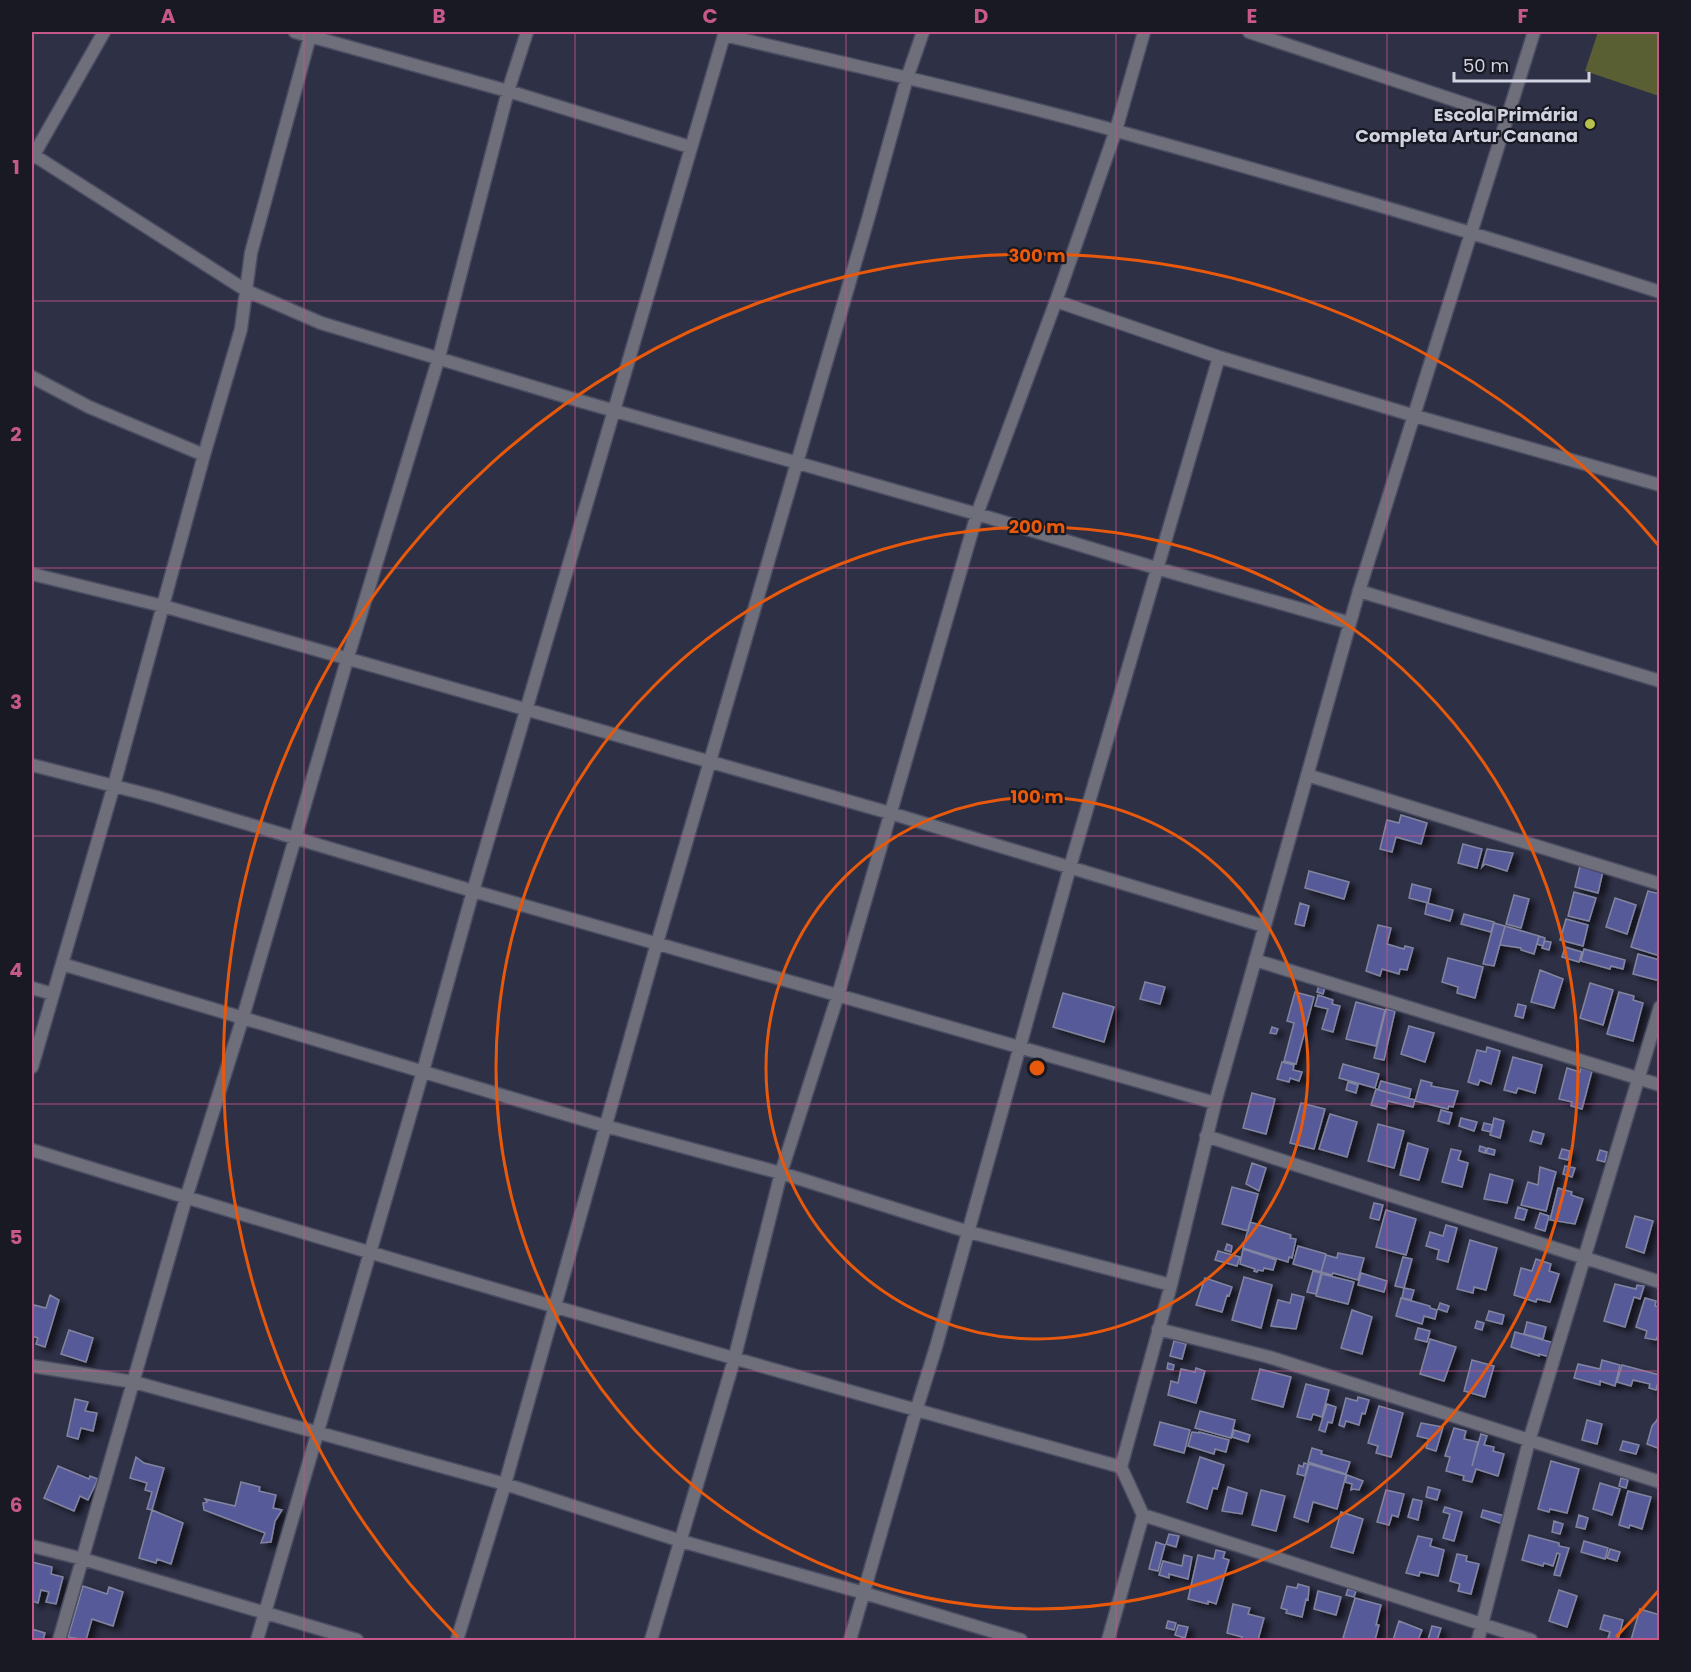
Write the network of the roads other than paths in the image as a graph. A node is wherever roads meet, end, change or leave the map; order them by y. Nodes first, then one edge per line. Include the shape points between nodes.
1 (104, 32) edge
2 (294, 32) edge
3 (527, 32) edge
4 (923, 32) edge
5 (1144, 32) edge
6 (1249, 32) edge
7 (1534, 32) edge
8 (725, 33) edge
9 (325, 35) edge
10 (310, 36) junction
11 (907, 78) junction
12 (508, 91) junction
13 (1508, 118) junction
14 (1116, 130) junction
15 (690, 147) junction
16 (32, 156) edge
17 (1472, 232) junction
18 (247, 291) junction
19 (1659, 292) edge
20 (1056, 301) junction
21 (439, 357) junction
22 (1219, 357) junction
23 (32, 377) edge
24 (613, 410) junction
25 (1415, 416) junction
26 (204, 455) junction
27 (797, 463) junction
28 (1659, 485) edge
29 (977, 514) junction
30 (1156, 568) junction
31 (32, 574) edge
32 (1359, 591) junction
33 (163, 606) junction
34 (1350, 623) junction
35 (347, 660) junction
36 (1659, 681) edge
37 (527, 710) junction
38 (709, 762) junction
39 (32, 765) edge
40 (1307, 775) junction
41 (114, 785) junction
42 (890, 813) junction
43 (294, 838) junction
44 (1070, 867) junction
45 (1659, 884) edge
46 (473, 891) junction
47 (1264, 926) junction
48 (657, 943) junction
49 (1255, 960) junction
50 (62, 964) junction
51 (32, 988) edge
52 (53, 994) junction
53 (838, 995) junction
54 (1659, 1007) edge
55 (243, 1017) junction
56 (1020, 1048) junction
57 (32, 1067) edge
58 (423, 1071) junction
59 (1639, 1077) junction
60 (1659, 1085) edge
61 (1215, 1103) junction
62 (605, 1126) junction
63 (1206, 1136) junction
64 (32, 1149) edge
65 (781, 1173) junction
66 (186, 1198) junction
67 (969, 1232) junction
68 (370, 1253) junction
69 (1583, 1257) junction
70 (1659, 1282) edge
71 (1171, 1285) junction
72 (555, 1307) junction
73 (1158, 1329) junction
74 (734, 1360) junction
75 (32, 1366) edge
76 (134, 1382) junction
77 (916, 1410) junction
78 (318, 1432) junction
79 (1528, 1441) junction
80 (1120, 1467) junction
81 (1659, 1482) edge
82 (505, 1484) junction
83 (1143, 1515) junction
84 (681, 1541) junction
85 (32, 1546) edge
86 (83, 1560) junction
87 (864, 1593) junction
88 (265, 1614) junction
89 (1483, 1624) junction
90 (59, 1641) edge
91 (257, 1641) edge
92 (357, 1641) edge
93 (457, 1641) edge
94 (651, 1641) edge
95 (850, 1641) edge
96 (1021, 1641) edge
97 (1108, 1641) edge
98 (1478, 1641) edge
99 (1531, 1641) edge

1 - 16 street
2 - 10 street
3 - 12 street
4 - 11 street
5 - 14 street
6 - 13 street
7 - 13 street
8 - 11 street
8 - 15 street
9 - 10 street
9 - 12 street
10 - 18 street via 251,254
11 - 14 street
11 - 27 street
12 - 15 street
12 - 21 street
13 - 17 street
14 - 17 street
14 - 20 street
15 - 24 street
16 - 18 street
17 - 19 street
17 - 25 street
18 - 21 street via 321,323
18 - 26 street via 241,329
20 - 22 street
20 - 29 street
21 - 24 street
21 - 35 street
22 - 25 street
22 - 30 street
23 - 26 street via 89,407
24 - 27 street
24 - 37 street
25 - 28 street
25 - 32 street
26 - 33 street
27 - 29 street
27 - 38 street
29 - 30 street
29 - 42 street
30 - 34 street
30 - 44 street
31 - 33 street
32 - 34 street
32 - 36 street
33 - 35 street
33 - 41 street
34 - 40 street
35 - 37 street
35 - 43 street
37 - 38 street
37 - 46 street
38 - 42 street
38 - 48 street
39 - 41 street
40 - 45 street
40 - 47 street
41 - 43 street
41 - 50 street
42 - 44 street
42 - 53 street
43 - 46 street
43 - 55 street
44 - 47 street
44 - 56 street
46 - 48 street
46 - 58 street
47 - 49 street
48 - 53 street
48 - 62 street
49 - 59 street
49 - 61 street
50 - 52 street
50 - 55 street
51 - 52 street
52 - 57 street
53 - 56 street
53 - 65 street
54 - 59 street
55 - 58 street
55 - 66 street
56 - 61 street
56 - 67 street
58 - 62 street
58 - 68 street
59 - 60 street
59 - 69 street
61 - 63 street
62 - 65 street
62 - 72 street
63 - 69 street
63 - 71 street
64 - 66 street
65 - 67 street
65 - 74 street
66 - 68 street
66 - 76 street
67 - 71 street
67 - 77 street
68 - 72 street
68 - 78 street
69 - 70 street
69 - 79 street
71 - 73 street
72 - 74 street
72 - 82 street
73 - 79 street via 1269,1357
73 - 80 street
74 - 77 street
74 - 84 street
75 - 76 street
76 - 78 street
76 - 86 street
77 - 80 street
77 - 87 street
78 - 82 street
78 - 88 street
79 - 81 street
79 - 89 street
80 - 83 street
82 - 84 street
82 - 93 street
83 - 89 street
83 - 97 street
84 - 87 street
84 - 94 street
85 - 86 street
86 - 88 street
86 - 90 street
87 - 95 street
87 - 96 street
88 - 91 street
88 - 92 street
89 - 98 street
89 - 99 street

